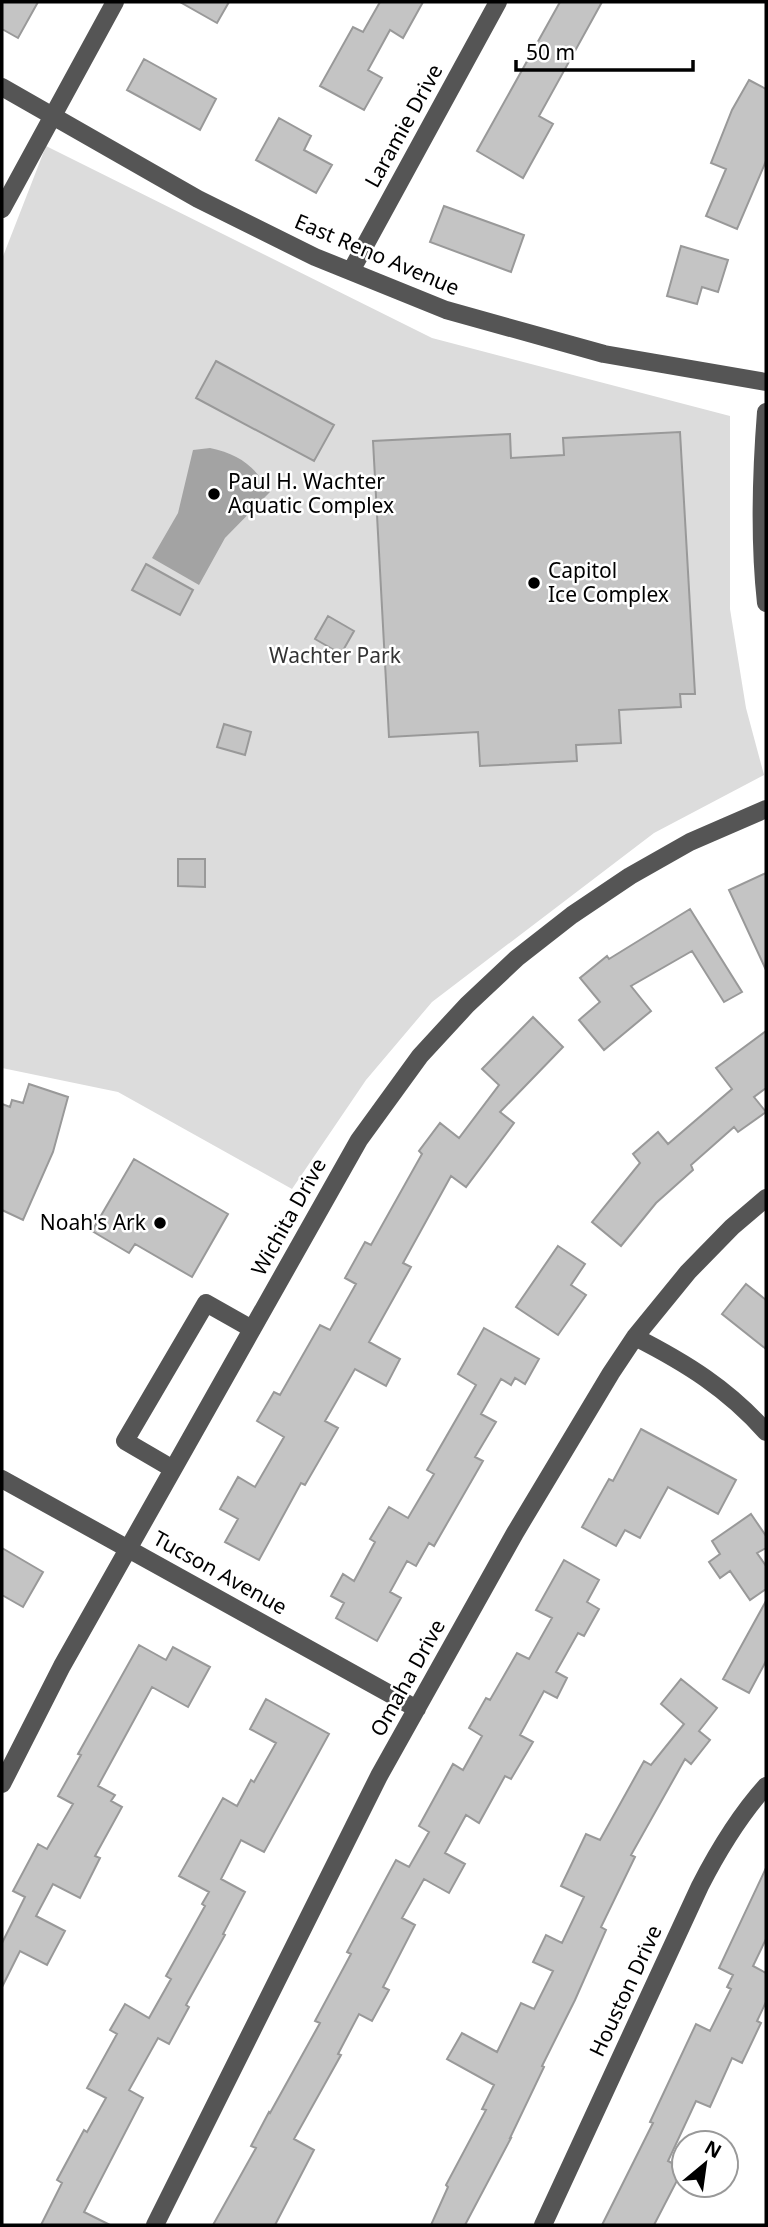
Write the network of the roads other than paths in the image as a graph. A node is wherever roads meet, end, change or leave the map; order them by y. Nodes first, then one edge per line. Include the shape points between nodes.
1 (115, 2) edge
2 (498, 2) edge
3 (2, 87) edge
4 (52, 115) junction
5 (2, 209) edge
6 (351, 271) junction
7 (766, 382) edge
8 (766, 412) edge
9 (766, 603) edge
10 (766, 809) edge
11 (766, 1198) edge
12 (252, 1329) junction
13 (635, 1337) junction
14 (766, 1432) edge
15 (173, 1469) junction
16 (2, 1479) edge
17 (128, 1548) junction
18 (417, 1709) junction
19 (2, 1784) edge
20 (766, 1786) edge
21 (155, 2225) edge
22 (543, 2225) edge

1 - 4 street
2 - 6 street, Laramie Drive
3 - 4 street, East Reno Avenue
4 - 5 street
4 - 6 street, East Reno Avenue via 198,200
6 - 7 street, East Reno Avenue via 446,310 604,354
8 - 9 street via 761,482
10 - 12 street, Wichita Drive via 690,842 629,876 539,940 467,1005 420,1056 359,1140
11 - 13 street, Omaha Drive via 688,1272
12 - 15 street, Wichita Drive
12 - 15 street via 206,1303 125,1441
13 - 14 street via 716,1384
13 - 18 street, Omaha Drive via 515,1533
15 - 17 street, Wichita Drive
16 - 17 street, Tucson Avenue
17 - 18 street, Tucson Avenue
17 - 19 street, Wichita Drive
18 - 21 street, Omaha Drive via 372,1789
20 - 22 street, Houston Drive via 721,1845 699,1886

